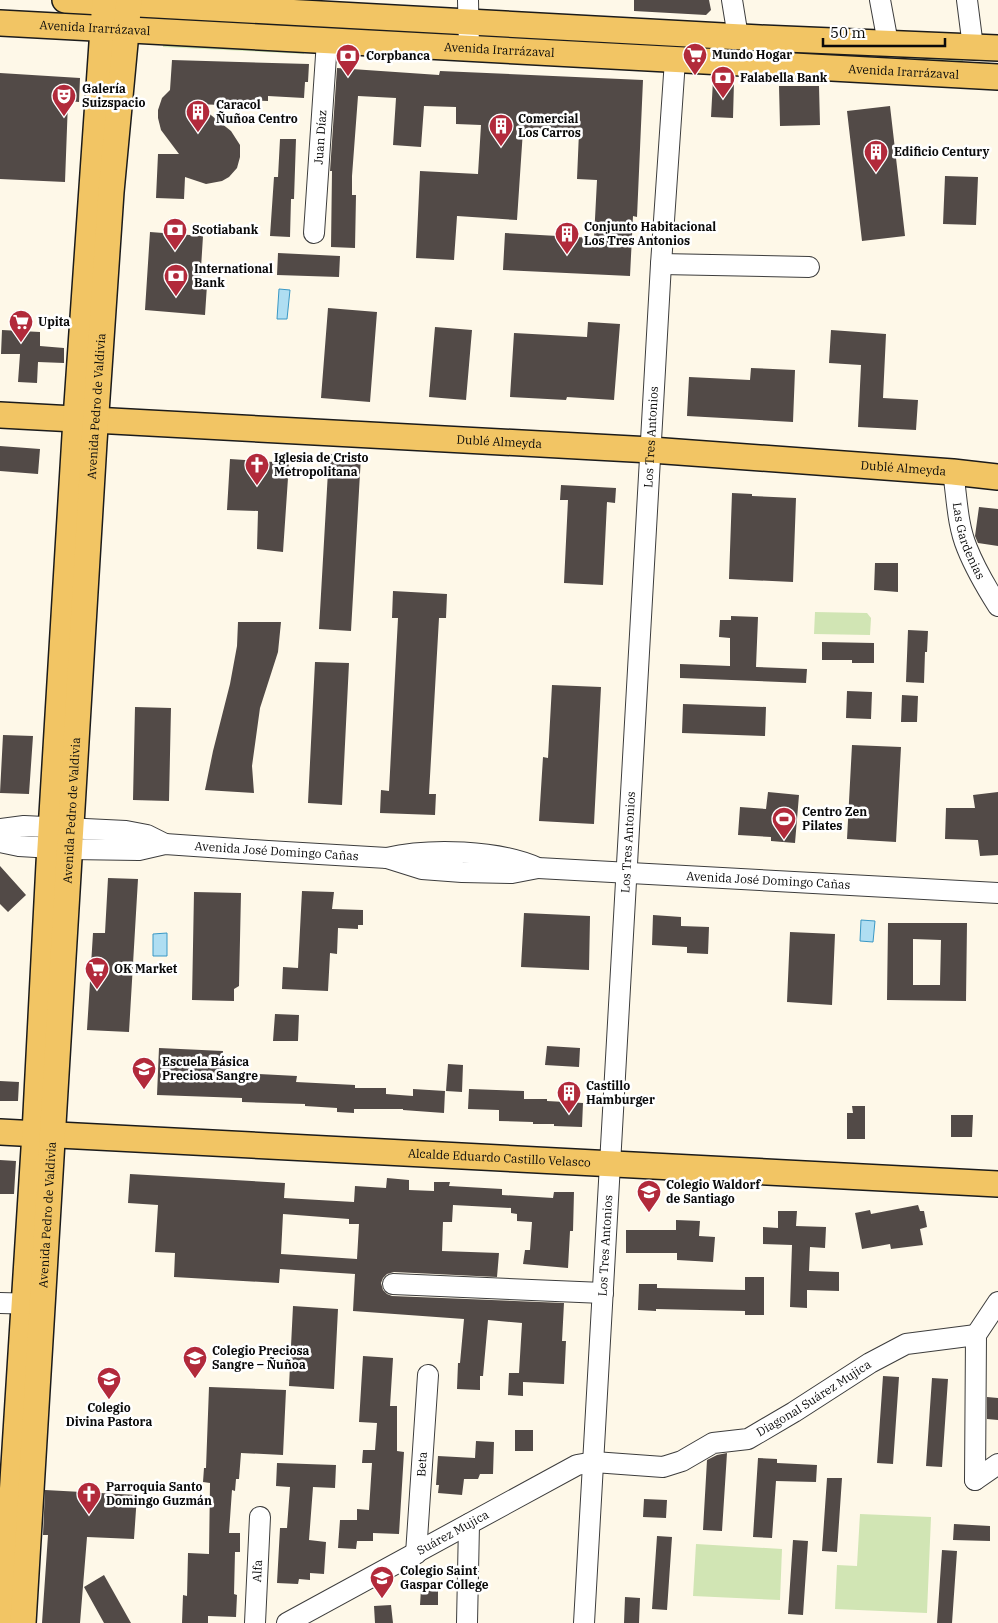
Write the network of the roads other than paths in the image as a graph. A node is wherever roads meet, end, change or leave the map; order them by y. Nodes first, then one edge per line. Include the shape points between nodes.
1 (65, 0) edge
2 (732, 0) edge
3 (880, 0) edge
4 (967, 0) edge
5 (117, 2) edge
6 (468, 11) edge
7 (0, 23) edge
8 (115, 30) junction
9 (738, 37) junction
10 (326, 41) junction
11 (888, 43) junction
12 (973, 47) junction
13 (469, 48) junction
14 (998, 48) edge
15 (674, 60) junction
16 (710, 61) junction
17 (998, 77) edge
18 (314, 233) dead end
19 (661, 264) junction
20 (809, 267) dead end
21 (0, 415) edge
22 (85, 420) junction
23 (651, 450) junction
24 (953, 472) junction
25 (998, 477) edge
26 (998, 606) edge
27 (0, 830) edge
28 (61, 838) junction
29 (0, 842) edge
30 (627, 872) junction
31 (998, 893) edge
32 (0, 1132) edge
33 (44, 1134) junction
34 (610, 1165) junction
35 (998, 1184) edge
36 (393, 1284) dead end
37 (603, 1293) junction
38 (998, 1302) edge
39 (22, 1304) edge
40 (976, 1335) junction
41 (428, 1375) dead end
42 (594, 1462) junction
43 (998, 1464) edge
44 (260, 1517) dead end
45 (469, 1524) junction
46 (4, 1545) edge
47 (416, 1554) junction
48 (4, 1623) edge
49 (23, 1623) edge
50 (255, 1623) edge
51 (287, 1623) edge
52 (467, 1623) edge
53 (584, 1623) edge

1 - 5 main road, Avenida Irarrázaval
2 - 9 street
3 - 11 street
4 - 12 street
5 - 6 main road, Avenida Irarrázaval
5 - 8 main road, Avenida Pedro de Valdivia
6 - 9 main road, Avenida Irarrázaval
6 - 13 street
7 - 8 main road, Avenida Irarrázaval
8 - 10 main road, Avenida Irarrázaval
8 - 22 main road, Avenida Pedro de Valdivia
9 - 11 main road, Avenida Irarrázaval
9 - 16 main road via 729,50
10 - 13 main road, Avenida Irarrázaval
10 - 18 street, Juan Díaz
11 - 12 main road, Avenida Irarrázaval
12 - 14 main road, Avenida Irarrázaval
13 - 15 main road, Avenida Irarrázaval
15 - 16 main road, Avenida Irarrázaval
15 - 19 street, Los Tres Antonios
16 - 17 main road, Avenida Irarrázaval
19 - 20 street
19 - 23 street, Los Tres Antonios
21 - 22 main road, Dublé Almeyda
22 - 23 main road, Dublé Almeyda
22 - 28 main road, Avenida Pedro de Valdivia
23 - 24 main road, Dublé Almeyda
23 - 30 street, Los Tres Antonios
24 - 25 main road, Dublé Almeyda
24 - 26 street, Las Gardenias via 966,546
27 - 28 street, Avenida José Domingo Cañas via 24,826
28 - 29 street, Avenida José Domingo Cañas via 19,846
28 - 30 street, Avenida José Domingo Cañas via 139,850 165,844 387,858 412,867 445,871 512,873 538,868
28 - 33 main road, Avenida Pedro de Valdivia
30 - 31 street, Avenida José Domingo Cañas
30 - 34 street, Los Tres Antonios
32 - 33 main road, Alcalde Eduardo Castillo Velasco
33 - 34 main road, Alcalde Eduardo Castillo Velasco
33 - 39 main road, Avenida Pedro de Valdivia
34 - 35 main road, Alcalde Eduardo Castillo Velasco
34 - 37 street, Los Tres Antonios
36 - 37 street
37 - 42 street, Los Tres Antonios
38 - 40 street
39 - 46 main road, Avenida Pedro de Valdivia
39 - 49 main road, Avenida Pedro de Valdivia
40 - 42 street, Diagonal Suárez Mujica via 906,1344 748,1439 713,1443 682,1461 663,1467
40 - 43 street via 975,1480
41 - 47 street, Beta
42 - 45 street, Suárez Mujica via 566,1470
42 - 53 street, Los Tres Antonios
44 - 50 street, Alfa
45 - 47 street, Suárez Mujica
45 - 52 street
46 - 48 main road, Avenida Pedro de Valdivia
47 - 51 street, Suárez Mujica

